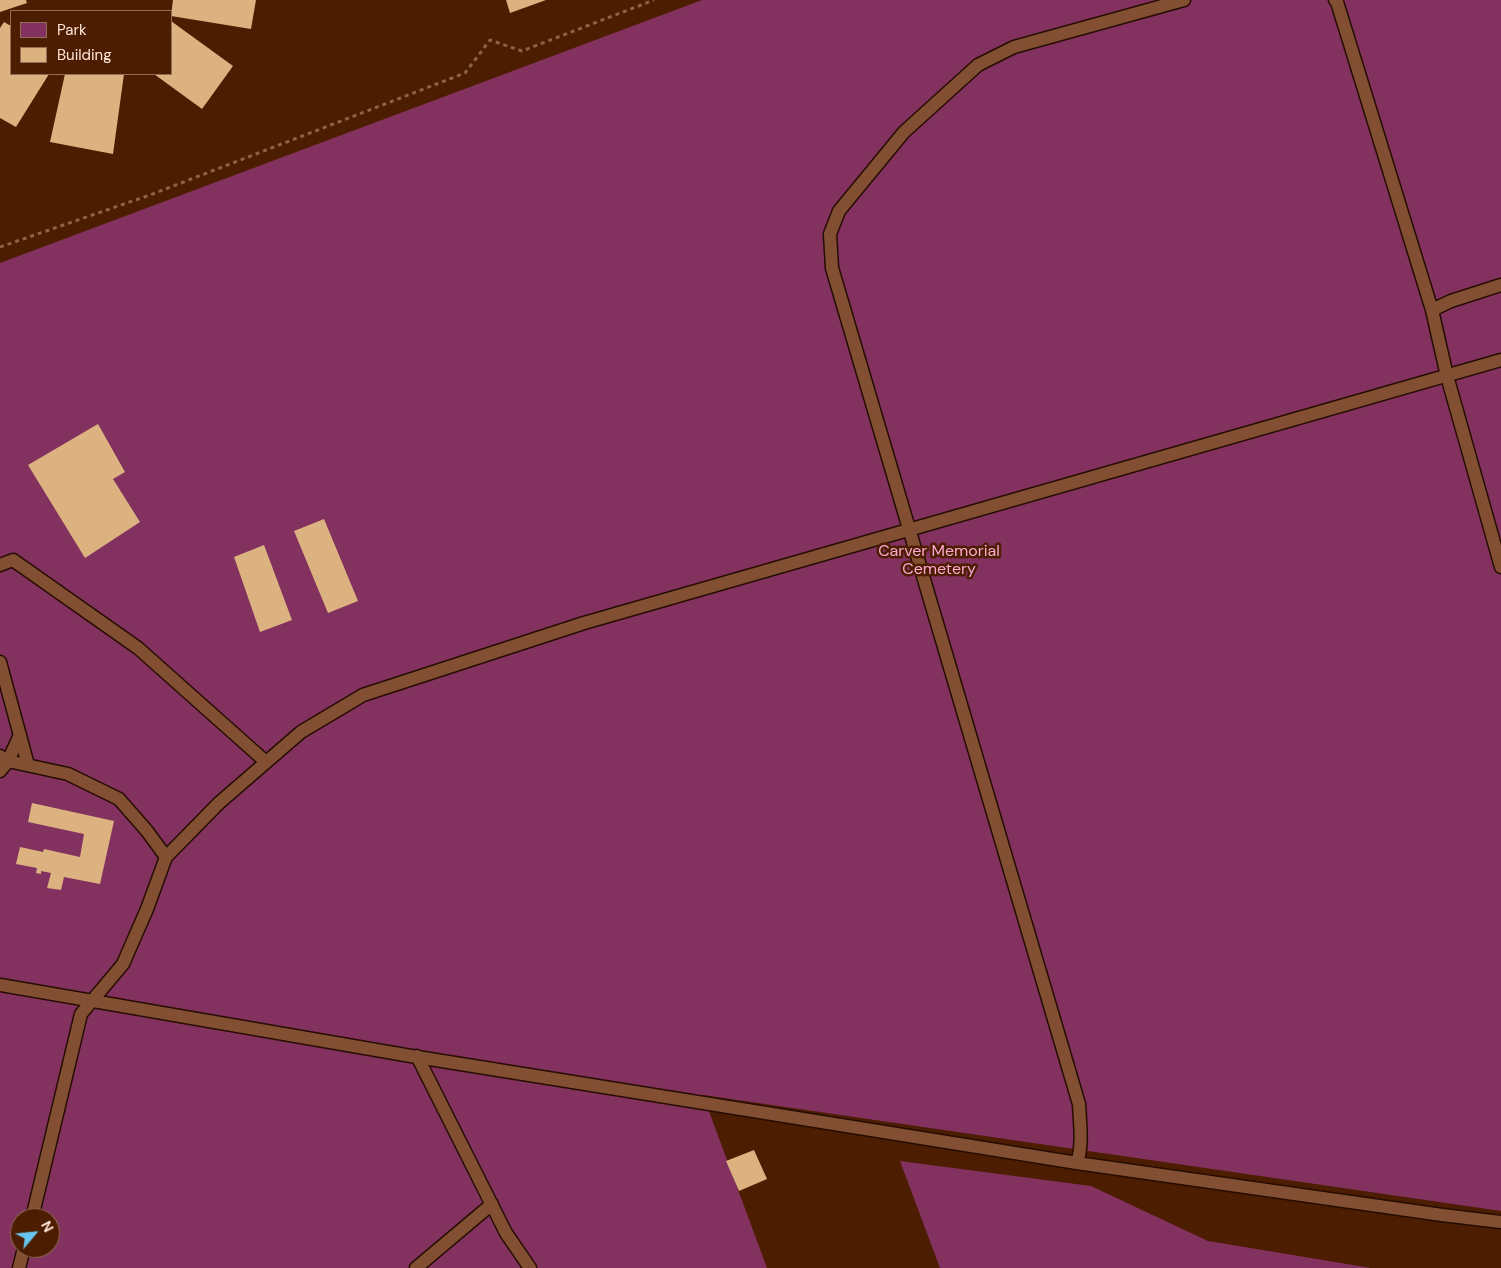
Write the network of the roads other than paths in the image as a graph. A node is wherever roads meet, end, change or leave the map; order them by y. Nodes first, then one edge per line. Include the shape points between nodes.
1 (1184, 0) edge
2 (1335, 0) edge
3 (1501, 285) edge
4 (1432, 310) junction
5 (1501, 360) edge
6 (1447, 376) junction
7 (908, 530) junction
8 (0, 565) edge
9 (1501, 568) edge
10 (0, 662) edge
11 (20, 735) junction
12 (4, 758) edge
13 (266, 762) junction
14 (28, 765) junction
15 (0, 771) edge
16 (166, 857) junction
17 (0, 985) edge
18 (92, 1001) junction
19 (417, 1056) junction
20 (1077, 1163) junction
21 (492, 1204) junction
22 (34, 1208) edge
23 (1501, 1222) edge
24 (416, 1268) edge
25 (530, 1268) edge

1 - 7 lane via 1014,47 978,65 904,132 839,211 830,234 832,268
2 - 4 lane
3 - 4 lane via 1451,300
4 - 6 lane
5 - 6 lane
6 - 7 lane
6 - 9 lane
7 - 13 lane via 584,623 363,695 301,732
7 - 20 lane via 1079,1104
8 - 13 lane via 13,560 138,648
10 - 11 lane
11 - 12 lane
11 - 14 lane
12 - 14 lane
12 - 15 lane
13 - 16 lane
14 - 16 lane via 68,774 118,799
16 - 18 lane via 123,964
17 - 18 lane
18 - 19 lane
18 - 22 lane via 81,1014
19 - 20 lane
19 - 21 lane
20 - 23 lane
21 - 24 lane
21 - 25 lane via 506,1233

